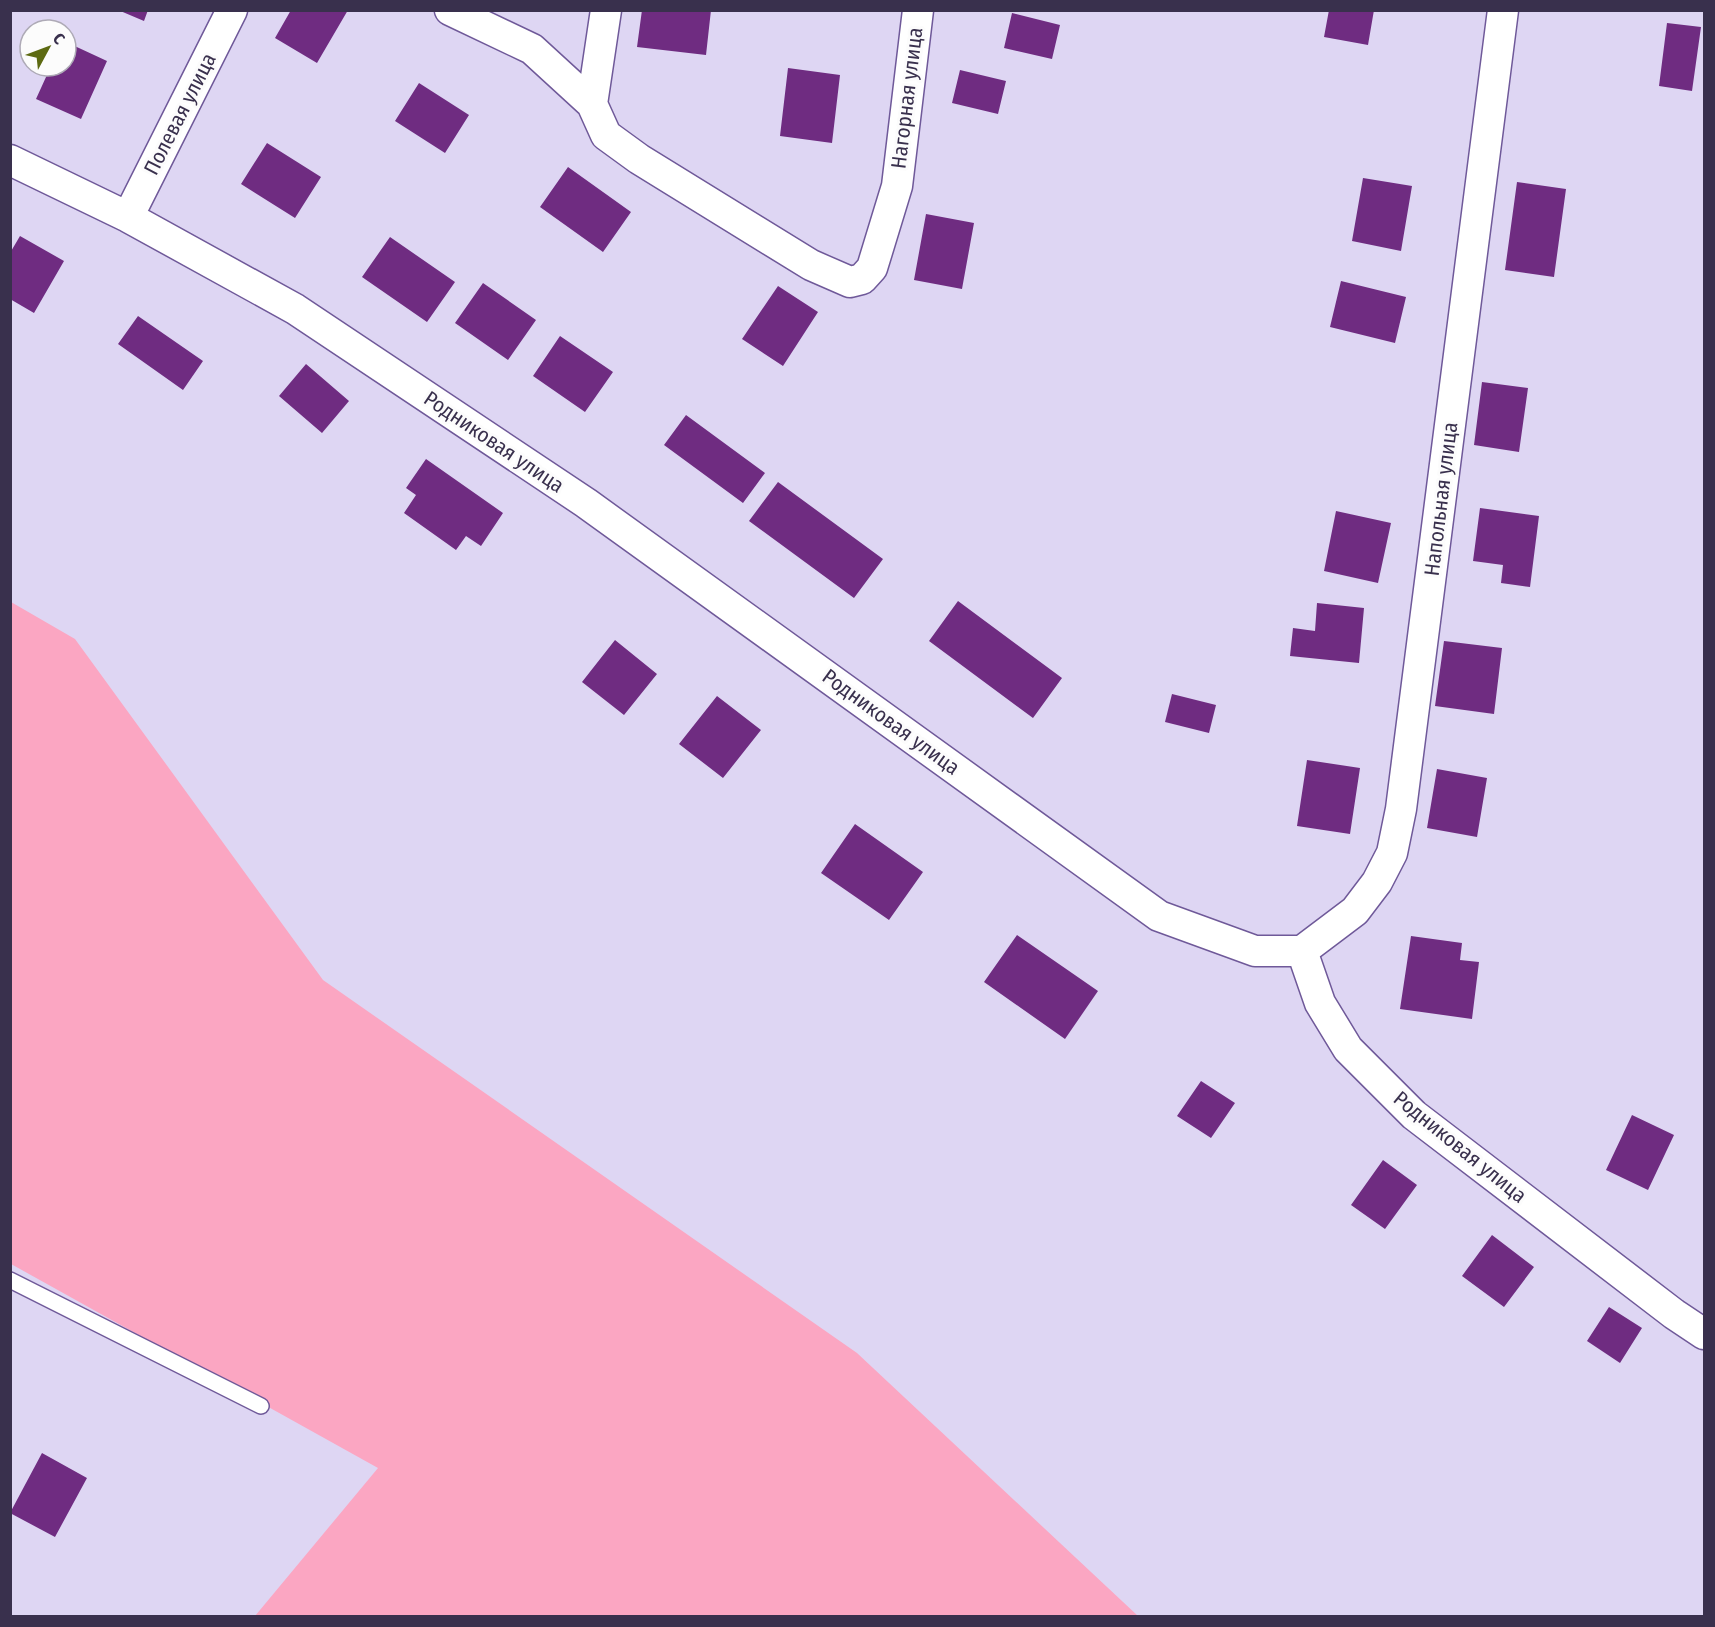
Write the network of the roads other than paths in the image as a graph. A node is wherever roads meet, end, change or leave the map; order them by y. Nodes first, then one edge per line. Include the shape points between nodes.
1 (232, 10) edge
2 (450, 10) edge
3 (606, 10) edge
4 (918, 10) edge
5 (1503, 10) edge
6 (592, 104) junction
7 (10, 160) edge
8 (129, 217) junction
9 (1302, 951) junction
10 (10, 1280) edge
11 (1704, 1334) edge
12 (261, 1406) dead end

1 - 8 street, Полевая улица
2 - 6 street via 532,49
3 - 6 street
4 - 6 street, Нагорная улица via 897,186 872,268 862,279 850,282 811,265 639,159 606,135
5 - 9 street, Напольная улица via 1401,809 1392,854 1355,911
7 - 8 street, Родниковая улица
8 - 9 street, Родниковая улица via 295,309 586,503 1160,916 1255,951
9 - 11 street, Родниковая улица via 1320,1003 1348,1049 1414,1115
10 - 12 lane

